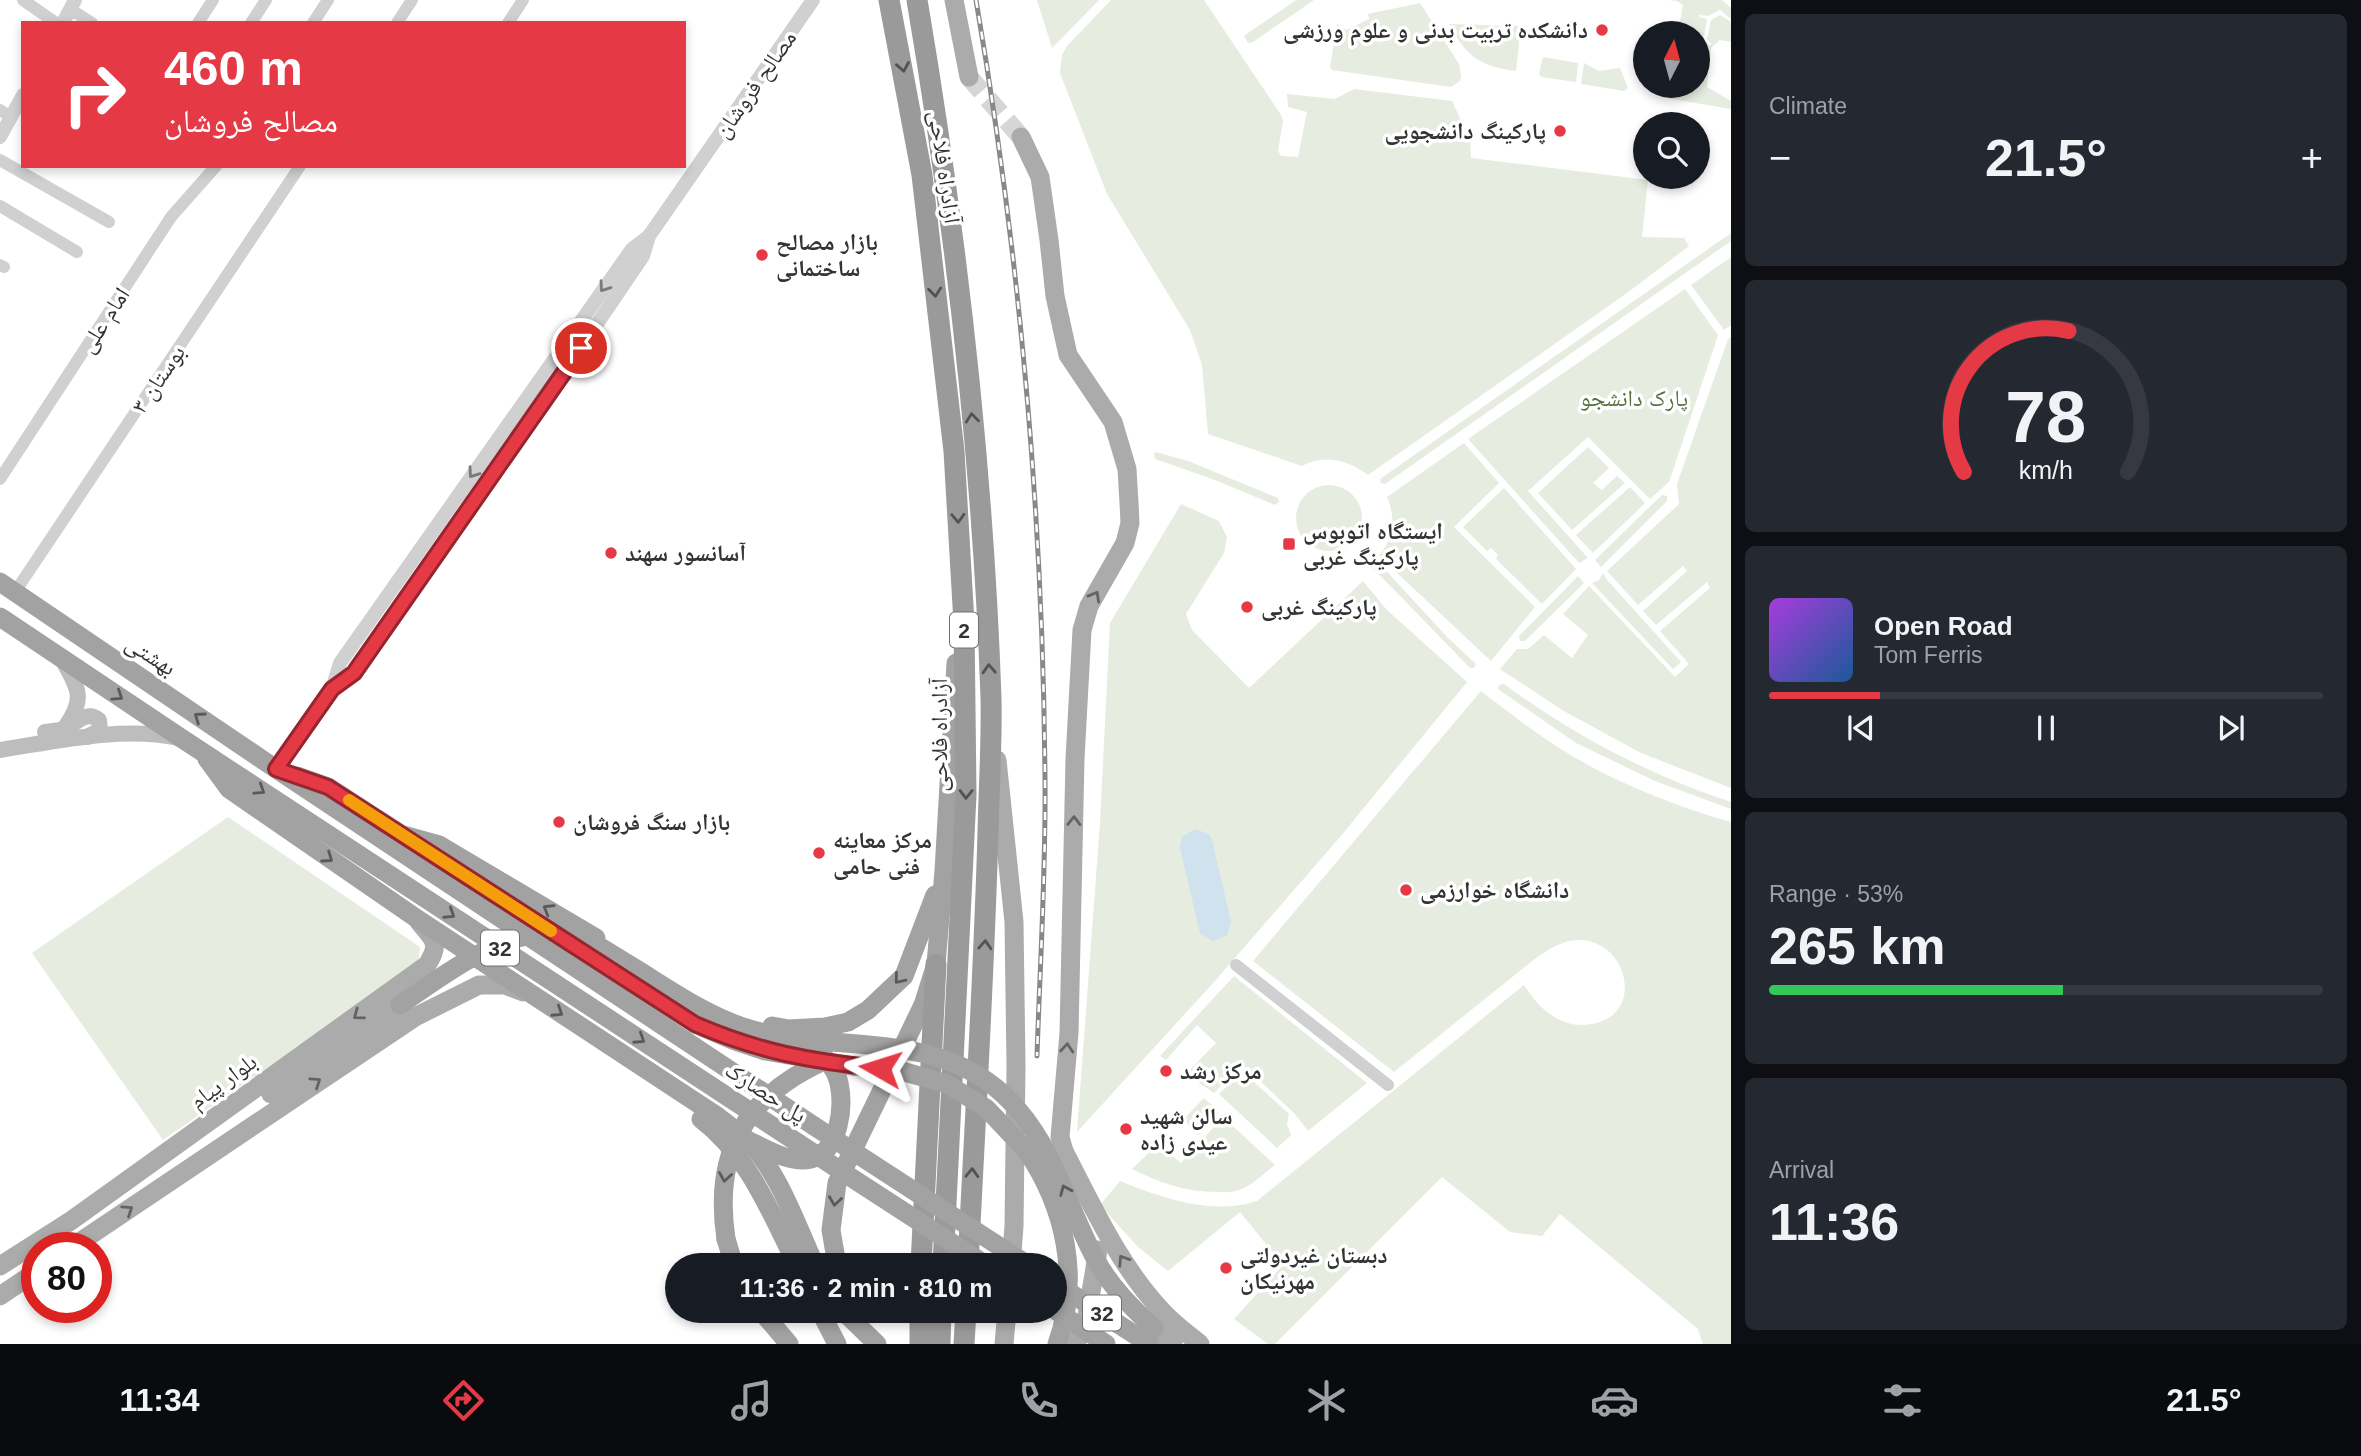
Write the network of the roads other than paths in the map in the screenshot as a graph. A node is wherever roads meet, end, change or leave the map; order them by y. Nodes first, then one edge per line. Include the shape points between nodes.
1 (23, 0) edge
2 (213, 0) edge
3 (265, 0) edge
4 (328, 0) edge
5 (412, 0) edge
6 (523, 0) edge
7 (813, 0) edge
8 (889, 0) edge
9 (917, 0) edge
10 (954, 0) edge
11 (69, 11) edge
12 (53, 21) edge
13 (88, 21) edge
14 (199, 21) edge
15 (252, 21) edge
16 (314, 21) edge
17 (398, 21) edge
18 (509, 21) edge
19 (969, 77) tunnel mouth
20 (21, 98) edge
21 (5, 114) edge
22 (0, 137) edge
23 (1021, 137) tunnel mouth
24 (0, 160) edge
25 (214, 168) edge
26 (299, 168) edge
27 (0, 206) edge
28 (109, 222) dead end
29 (649, 236) junction
30 (77, 252) dead end
31 (0, 479) edge
32 (960, 567) junction
33 (7, 587) edge
34 (0, 617) edge
35 (62, 659) junction
36 (332, 689) junction
37 (991, 701) junction
38 (64, 729) junction
39 (87, 737) junction
40 (181, 738) junction
41 (0, 740) edge
42 (0, 750) edge
43 (202, 752) junction
44 (276, 769) junction
45 (403, 835) junction
46 (944, 871) junction
47 (416, 918) junction
48 (936, 964) junction
49 (426, 965) junction
50 (1236, 965) dead end
51 (530, 994) junction
52 (454, 996) junction
53 (404, 1003) junction
54 (789, 1029) junction
55 (877, 1046) junction
56 (661, 1079) junction
57 (1388, 1085) dead end
58 (748, 1141) junction
59 (1098, 1216) junction
60 (93, 1232) edge
61 (730, 1253) edge
62 (791, 1253) edge
63 (809, 1253) edge
64 (834, 1253) edge
65 (922, 1253) edge
66 (944, 1253) edge
67 (968, 1253) edge
68 (969, 1253) edge
69 (1010, 1253) edge
70 (1012, 1253) edge
71 (0, 1266) edge
72 (21, 1282) edge
73 (1067, 1288) edge
74 (0, 1296) edge
75 (1067, 1318) edge
76 (771, 1323) edge
77 (826, 1323) edge
78 (855, 1323) edge
79 (864, 1323) edge
80 (920, 1323) edge
81 (941, 1323) edge
82 (965, 1323) edge
83 (1006, 1323) edge
84 (1156, 1329) edge
85 (876, 1343) edge
86 (789, 1344) edge
87 (837, 1344) edge
88 (920, 1344) edge
89 (940, 1344) edge
90 (964, 1344) edge
91 (1004, 1344) edge
92 (1057, 1344) edge
93 (1076, 1344) edge
94 (1086, 1344) edge
95 (1106, 1344) edge
96 (1173, 1344) edge
97 (1200, 1344) edge

1 - 12 street
2 - 14 street
3 - 15 street
4 - 16 street
5 - 17 street
6 - 18 street
7 - 29 street, مصالح فروشان
8 -> 32 highway, آزادراه فلاحی / 2 via 922,175 954,451
37 -> 9 highway, آزادراه فلاحی / 2 via 976,448 953,243
10 - 19 main road
11 - 13 street
20 - 21 street
21 - 22 street
59 -> 23 main road via 1060,1138 1069,1033 1082,629 1089,606 1125,543 1130,523 1127,469 1113,422 1068,355 1055,296 1040,177
24 - 28 street
25 - 31 street, امام علی via 171,217
26 - 33 street, بوستان ۳
27 - 30 street
29 -> 36 street via 632,249 415,554 340,663
29 - 36 street via 643,256 519,439 354,673
32 - 46 highway
32 -> 66 highway, آزادراه فلاحی / 2 via 966,795
44 -> 33 highway, بهشتی / 32
34 - 35 highway, 32
35 - 38 main road via 79,698
35 -> 40 highway, 32
36 - 44 street
68 -> 37 highway, آزادراه فلاحی / 2 via 985,941
37 - 70 main road via 1014,922
38 - 39 main road via 94,716 101,723 100,730
38 - 41 main road
39 - 40 main road via 147,734
39 - 42 main road
40 - 43 highway, 32
43 -> 47 highway via 229,789
43 -> 67 highway, پل حصارک / 32, bridge
44 - 45 highway via 328,787
44 - 69 highway, پل حصارک / 32, bridge
54 -> 45 highway via 731,1016 439,845
45 - 92 highway, bridge via 695,1024 765,1051 898,1070 947,1084 986,1108 1026,1150 1048,1189 1064,1232 1068,1286
46 - 48 highway
46 -> 54 highway via 904,976 848,1022
47 - 49 main road via 436,948
47 - 51 highway
48 -> 64 highway via 923,1004 837,1183 831,1230
48 - 65 highway
49 - 52 main road via 432,988
49 - 53 main road
50 - 57 street
51 - 52 main road via 491,984
51 -> 56 highway
52 - 53 main road
53 - 55 highway, bridge via 492,948 528,936 562,933 588,940 728,1022 769,1034
60 -> 53 main road
53 -> 71 main road via 125,1193
54 - 58 highway via 813,1044 835,1073 840,1101 835,1134 812,1159 782,1156
55 -> 61 highway, bridge via 810,1067 778,1088 746,1121 732,1146 724,1175 722,1213
84 -> 55 highway, bridge via 1108,1279 1048,1152 1017,1109 997,1089 964,1068 930,1055
56 - 58 highway
56 - 62 highway via 678,1102 738,1155
58 - 63 highway via 782,1194
84 -> 59 main road
59 - 93 main road via 1095,1276
72 - 74 main road
73 - 84 highway, 32, bridge
75 - 95 highway, 32, bridge
76 - 86 highway
77 - 87 highway
78 - 85 highway
79 - 85 highway
80 - 88 highway
81 - 89 highway
82 - 90 highway
83 - 91 main road
84 - 94 main road via 1145,1308 1114,1304 1092,1318
84 - 96 main road
84 - 97 main road

